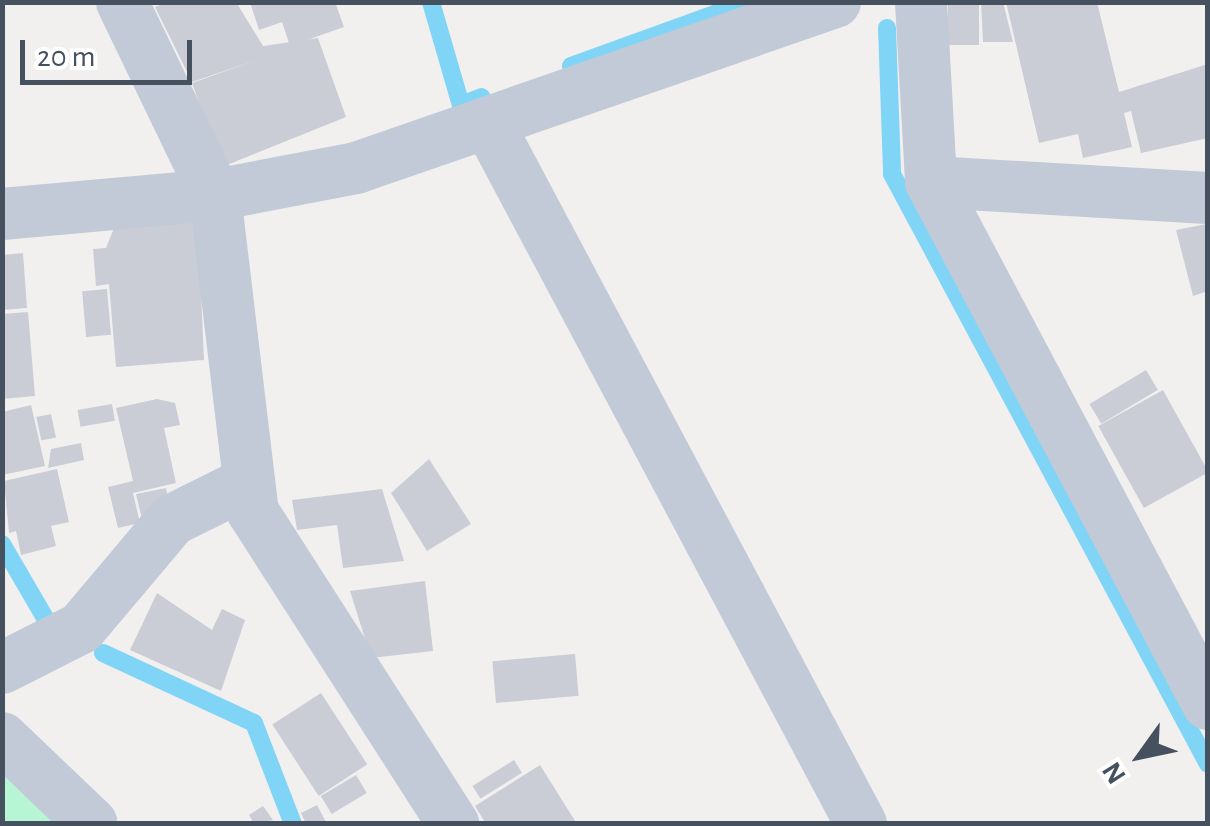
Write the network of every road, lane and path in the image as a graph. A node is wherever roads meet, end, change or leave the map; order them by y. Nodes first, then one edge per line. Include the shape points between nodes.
1 (122, 2) edge
2 (834, 2) edge
3 (921, 2) edge
4 (488, 122) junction
5 (931, 182) junction
6 (215, 194) junction
7 (1208, 198) edge
8 (2, 214) edge
9 (249, 482) junction
10 (2, 668) edge
11 (1208, 704) edge
12 (2, 738) edge
13 (92, 824) edge
14 (453, 824) edge
15 (861, 824) edge

1 - 6 street
2 - 4 street
3 - 5 street
4 - 6 street via 356,168
4 - 15 street
5 - 7 street
5 - 11 street
6 - 8 street
6 - 9 street
9 - 10 street via 172,520 82,628
9 - 14 street via 253,512
12 - 13 street

